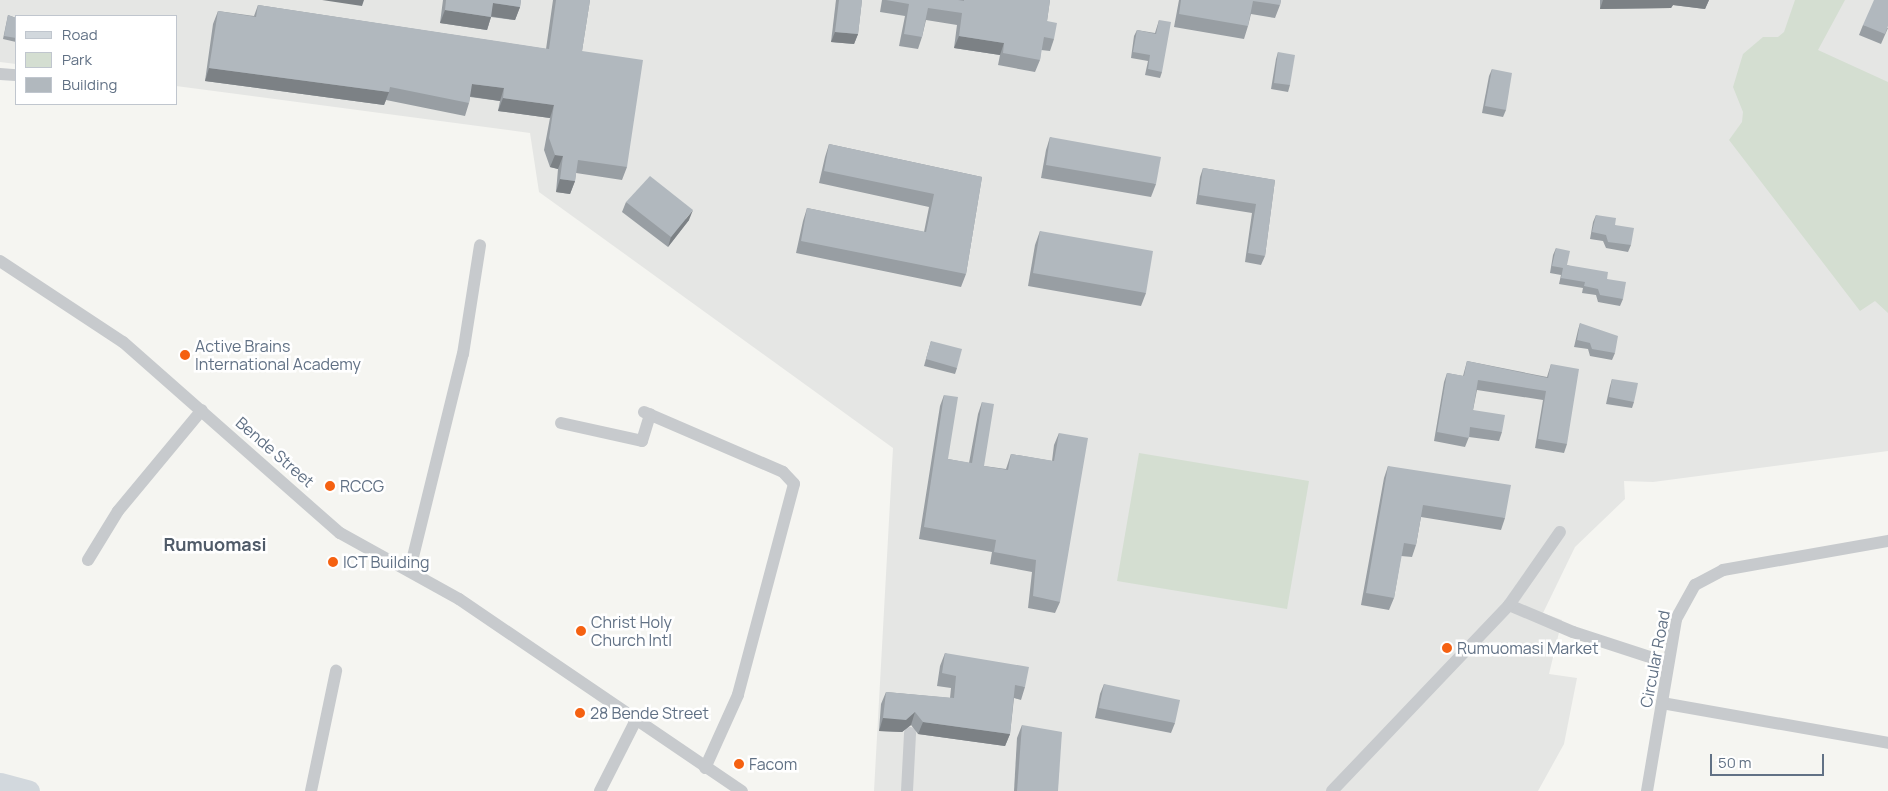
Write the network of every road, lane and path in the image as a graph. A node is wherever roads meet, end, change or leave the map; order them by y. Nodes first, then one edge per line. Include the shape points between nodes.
1 (0, 74) edge
2 (15, 75) edge
3 (480, 245) dead end
4 (0, 261) edge
5 (202, 410) junction
6 (561, 423) dead end
7 (1560, 532) dead end
8 (1888, 540) edge
9 (88, 560) dead end
10 (410, 569) junction
11 (1508, 605) junction
12 (1668, 662) junction
13 (336, 671) dead end
14 (1662, 703) junction
15 (635, 722) junction
16 (910, 733) edge
17 (1888, 744) edge
18 (705, 768) junction
19 (0, 783) edge
20 (28, 791) edge
21 (311, 791) edge
22 (600, 791) edge
23 (742, 791) edge
24 (907, 791) edge
25 (1332, 791) edge
26 (1647, 791) edge

1 - 2 street
3 - 10 street via 470,287 463,354
4 - 5 street, Bende Street via 123,342
5 - 9 street via 118,511
5 - 10 street, Bende Street via 340,533
6 - 18 street via 642,441 647,413 783,472 794,484 738,695
7 - 11 street
8 - 12 street, Circular Road via 1708,576 1685,598
10 - 15 street, Bende Street via 596,690
11 - 12 street via 1573,632
11 - 25 street
12 - 14 street, Circular Road
13 - 21 street
14 - 17 street
14 - 26 street, Circular Road
15 - 18 street, Bende Street
15 - 22 street
16 - 24 street
18 - 23 street, Bende Street
19 - 20 main road

